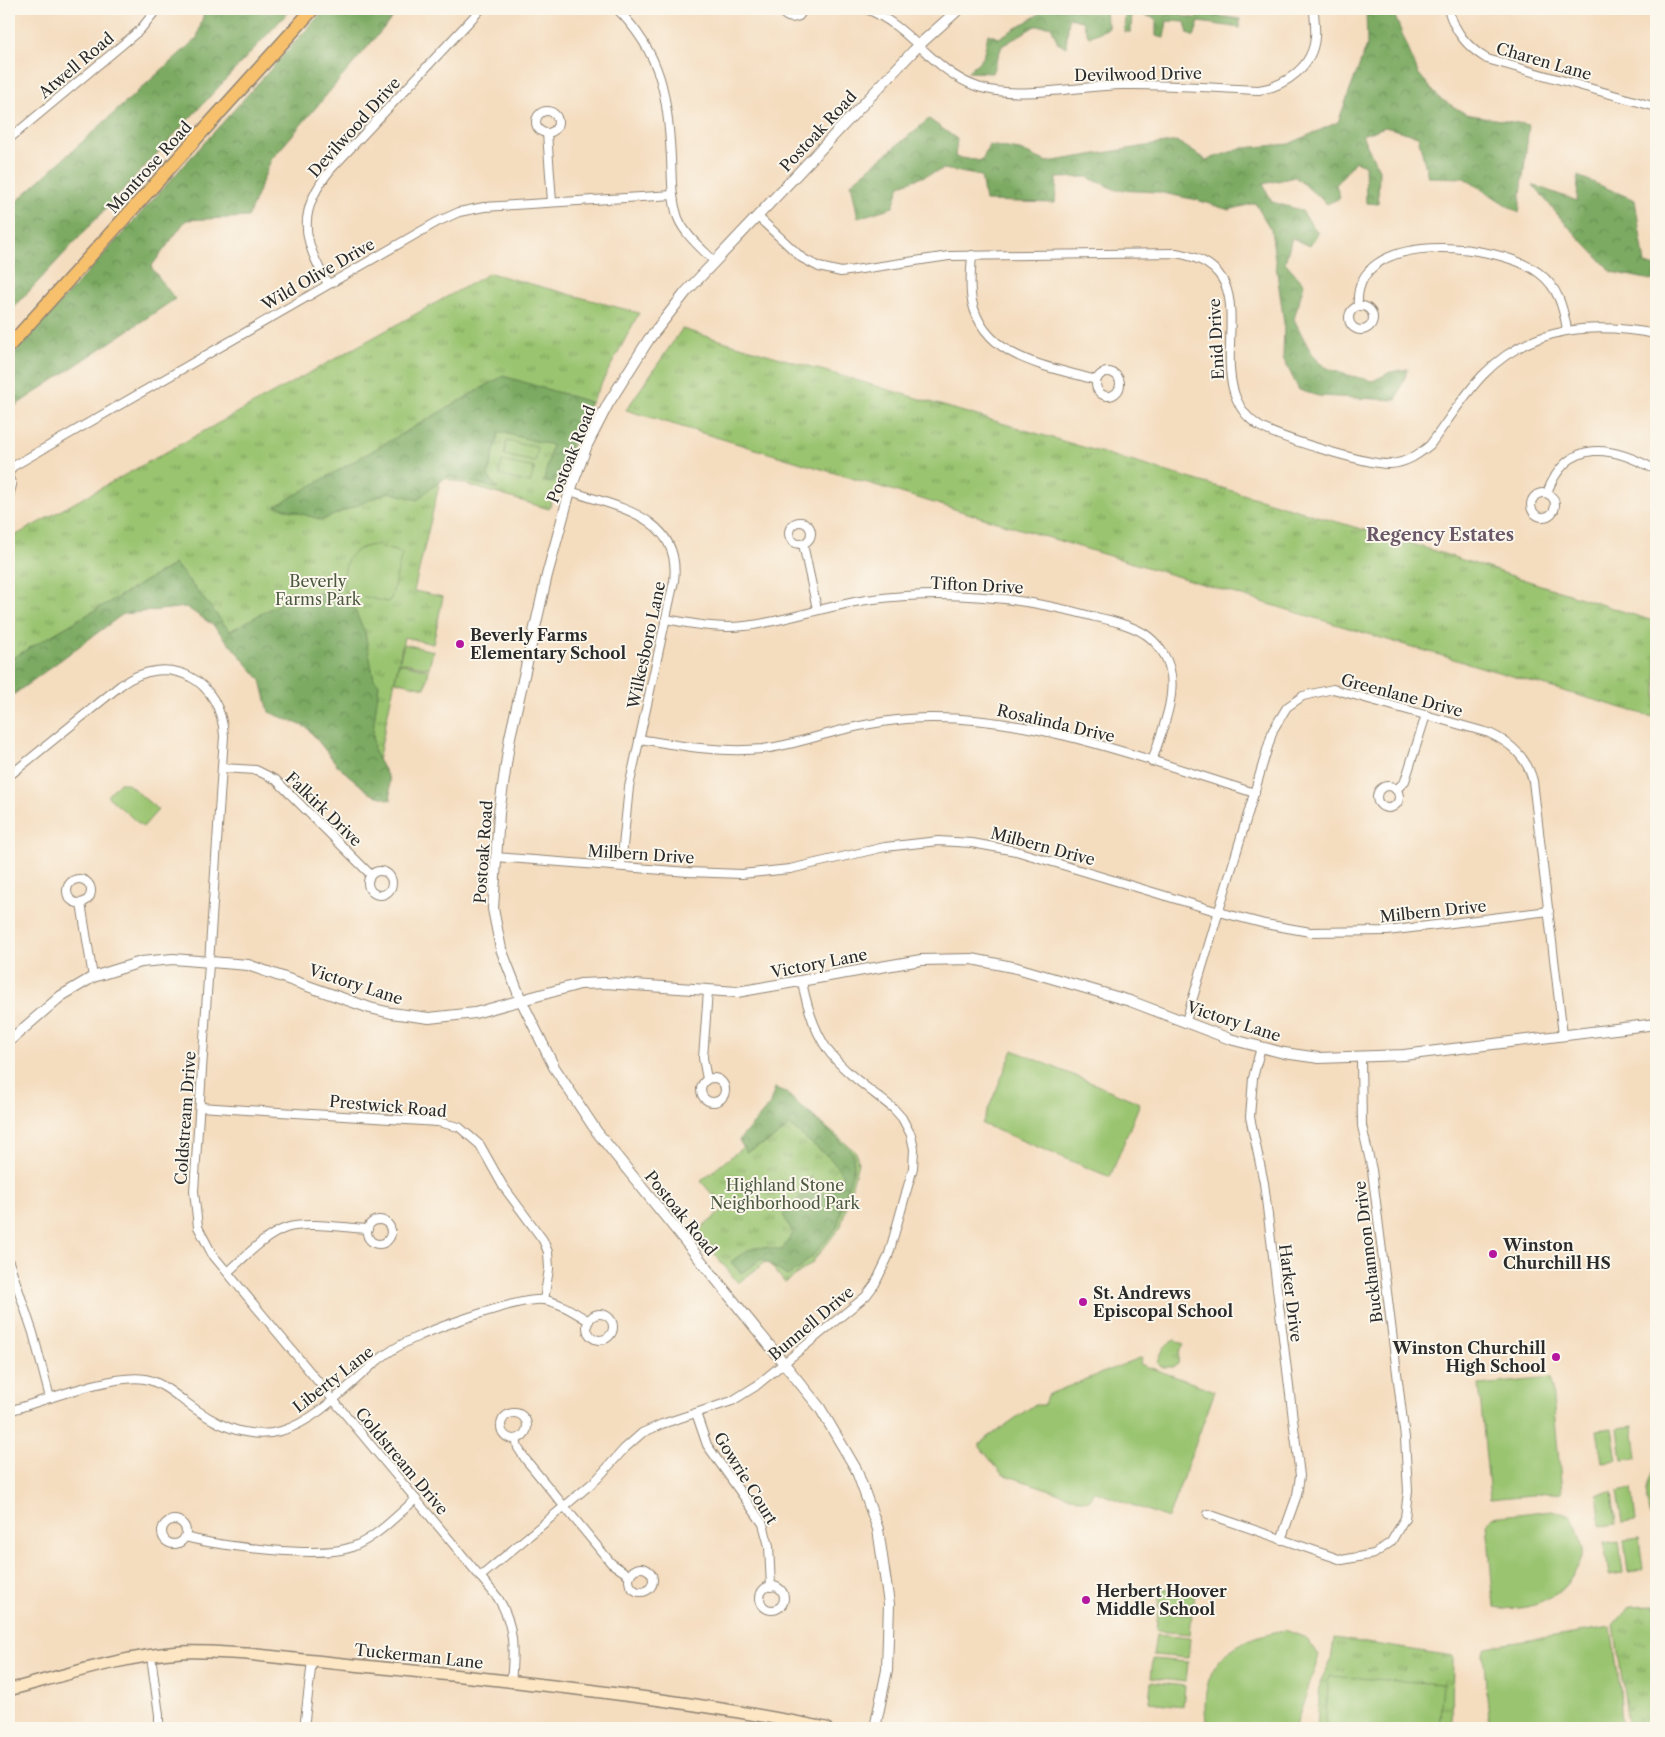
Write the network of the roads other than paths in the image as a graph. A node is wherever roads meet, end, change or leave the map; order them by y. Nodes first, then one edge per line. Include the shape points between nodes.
1 (157, 9) edge
2 (314, 9) edge
3 (481, 9) edge
4 (617, 9) edge
5 (781, 9) edge
6 (804, 9) edge
7 (866, 9) edge
8 (959, 9) edge
9 (1314, 9) edge
10 (1448, 9) edge
11 (919, 45) junction
12 (1656, 107) edge
13 (548, 133) dead end
14 (9, 140) edge
15 (673, 195) junction
16 (552, 202) junction
17 (758, 217) junction
18 (972, 255) junction
19 (714, 262) junction
20 (328, 284) junction
21 (1358, 306) dead end
22 (1567, 330) junction
23 (1656, 334) edge
24 (9, 346) edge
25 (1096, 380) dead end
26 (1656, 470) edge
27 (9, 473) edge
28 (9, 478) edge
29 (570, 491) junction
30 (1547, 493) dead end
31 (9, 495) edge
32 (803, 544) dead end
33 (817, 609) junction
34 (666, 619) junction
35 (1426, 715) junction
36 (639, 739) junction
37 (1152, 762) junction
38 (222, 768) junction
39 (9, 776) edge
40 (1396, 790) dead end
41 (1254, 793) junction
42 (495, 857) junction
43 (621, 866) junction
44 (372, 875) dead end
45 (80, 903) dead end
46 (1548, 911) junction
47 (1219, 912) junction
48 (209, 960) junction
49 (93, 976) junction
50 (802, 982) junction
51 (708, 991) junction
52 (521, 1000) junction
53 (1186, 1021) junction
54 (1656, 1024) edge
55 (1564, 1035) junction
56 (9, 1041) edge
57 (1261, 1047) junction
58 (1360, 1058) junction
59 (707, 1079) dead end
60 (200, 1107) junction
61 (368, 1229) dead end
62 (9, 1262) edge
63 (228, 1272) junction
64 (544, 1300) junction
65 (589, 1320) dead end
66 (784, 1364) junction
67 (50, 1398) junction
68 (332, 1398) junction
69 (9, 1411) edge
70 (696, 1414) junction
71 (516, 1439) dead end
72 (416, 1499) junction
73 (565, 1507) junction
74 (1208, 1514) dead end
75 (185, 1537) dead end
76 (1281, 1540) junction
77 (630, 1576) dead end
78 (480, 1577) junction
79 (771, 1587) dead end
80 (150, 1656) junction
81 (312, 1661) junction
82 (511, 1683) junction
83 (9, 1690) edge
84 (159, 1728) edge
85 (304, 1728) edge
86 (826, 1728) edge
87 (875, 1728) edge

1 - 14 street, Atwell Road via 140,30
2 - 24 main road, Montrose Road
3 - 20 street, Devilwood Drive via 332,168 312,196 307,221 310,250
4 - 15 street via 643,39 660,75 669,114
5 - 6 street via 792,19
7 - 11 street, Devilwood Drive via 889,20
8 - 11 street, Postoak Road
9 - 11 street, Devilwood Drive via 1315,37 1307,61 1288,80 1259,90 1142,84 999,92 956,77
10 - 12 street, Charen Lane via 1459,34 1477,53 1488,59
11 - 17 street, Postoak Road
13 - 16 street
15 - 16 street, Wild Olive Drive
15 - 19 street via 683,227
16 - 20 street, Wild Olive Drive via 459,212
17 - 18 street, Enid Drive via 802,258 830,270 850,271 927,258
17 - 19 street, Postoak Road
18 - 22 street, Enid Drive via 1176,253 1200,260 1218,275 1227,290 1231,307 1232,387 1246,414 1274,433 1373,462 1399,463 1421,453 1471,389 1499,361 1538,338
18 - 25 street via 971,287 975,312 997,344 1018,357
19 - 29 street, Postoak Road via 686,292 630,368 587,445
20 - 27 street, Wild Olive Drive via 12,467
21 - 22 street via 1357,293 1362,278 1381,259 1393,254 1460,248 1512,261 1539,273 1559,296
22 - 23 street, Enid Drive via 1614,327
26 - 30 street via 1620,452 1597,450 1570,460 1556,474
28 - 31 street via 12,485
29 - 34 street, Wilkesboro Lane via 637,514 662,532 672,551 675,576
29 - 42 street, Postoak Road via 510,737
32 - 33 street
33 - 34 street, Tifton Drive via 744,626 701,625
33 - 37 street, Tifton Drive via 894,597 963,595 1051,606 1136,630 1161,649 1172,682
34 - 36 street, Wilkesboro Lane
35 - 40 street via 1407,775
35 - 41 street, Greenlane Drive via 1340,690 1303,696 1288,706 1278,720
35 - 46 street, Greenlane Drive via 1489,733 1511,745 1522,757 1533,781
36 - 37 street, Rosalinda Drive via 705,750 749,750 795,743 878,723 930,718 965,719 1038,729
36 - 43 street, Wilkesboro Lane via 629,789
37 - 41 street, Rosalinda Drive
38 - 39 street, Coldstream Drive via 224,725 218,706 208,690 195,680 165,670 132,678
38 - 44 street, Falkirk Drive via 256,770 276,780
38 - 48 street, Coldstream Drive
41 - 47 street, Greenlane Drive
42 - 43 street, Milbern Drive
42 - 52 street, Postoak Road via 493,909 496,930 506,966
43 - 47 street, Milbern Drive via 701,873 757,873 790,869 902,844 972,843 1024,853
45 - 49 street
46 - 47 street, Milbern Drive via 1346,933 1310,932
46 - 55 street, Greenlane Drive
47 - 53 street, Greenlane Drive
48 - 49 street, Victory Lane via 157,960
48 - 52 street, Victory Lane via 267,970 370,1008 412,1016 463,1016
48 - 60 street, Coldstream Drive
49 - 56 street, Victory Lane via 61,996
50 - 51 street, Victory Lane via 757,990
50 - 53 street, Victory Lane via 920,960 972,959 1035,972
50 - 66 street, Bunnell Drive via 812,1024 824,1048 839,1065 900,1116 911,1135 914,1158 888,1257 874,1284 858,1304
51 - 52 street, Victory Lane via 590,983
51 - 59 street via 704,1058
52 - 66 street, Postoak Road via 581,1111
53 - 57 street, Victory Lane
54 - 55 street, Victory Lane
55 - 58 street, Victory Lane
57 - 58 street, Victory Lane via 1310,1057
57 - 76 street, Harker Drive via 1253,1078 1250,1117 1264,1184 1300,1476 1297,1495
58 - 76 street, Buckhannon Drive via 1362,1126 1372,1170 1405,1429 1407,1506 1391,1542 1362,1558 1333,1559
60 - 63 street, Coldstream Drive via 195,1216 206,1246
60 - 64 street, Prestwick Road via 438,1122 459,1127 480,1145 503,1186 543,1240 549,1269
61 - 63 street via 300,1225 286,1228 264,1241
62 - 67 street
63 - 68 street, Coldstream Drive
64 - 65 street
64 - 68 street, Liberty Lane via 512,1304 418,1336 377,1361
66 - 70 street, Bunnell Drive via 732,1401
66 - 87 street, Postoak Road via 835,1431 856,1469 878,1529 887,1577 890,1632 887,1670
67 - 68 street, Liberty Lane via 117,1381 146,1379 164,1386 220,1425 257,1434 293,1426 310,1417
67 - 69 street, Liberty Lane
68 - 72 street, Coldstream Drive
70 - 73 street, Bunnell Drive via 642,1433
70 - 79 street, Gowrie Court via 707,1445 763,1524 769,1546
71 - 73 street via 526,1460
72 - 75 street via 366,1540 336,1551 297,1552
72 - 78 street, Coldstream Drive
73 - 77 street via 611,1563
73 - 78 street, Bunnell Drive
74 - 76 street, Buckhannon Drive
78 - 82 street, Coldstream Drive via 498,1598 509,1619 513,1640
80 - 81 main road, Tuckerman Lane via 213,1652
80 - 83 main road, Tuckerman Lane
80 - 84 street
81 - 82 main road, Tuckerman Lane
81 - 85 street
82 - 86 main road, Tuckerman Lane via 704,1706

